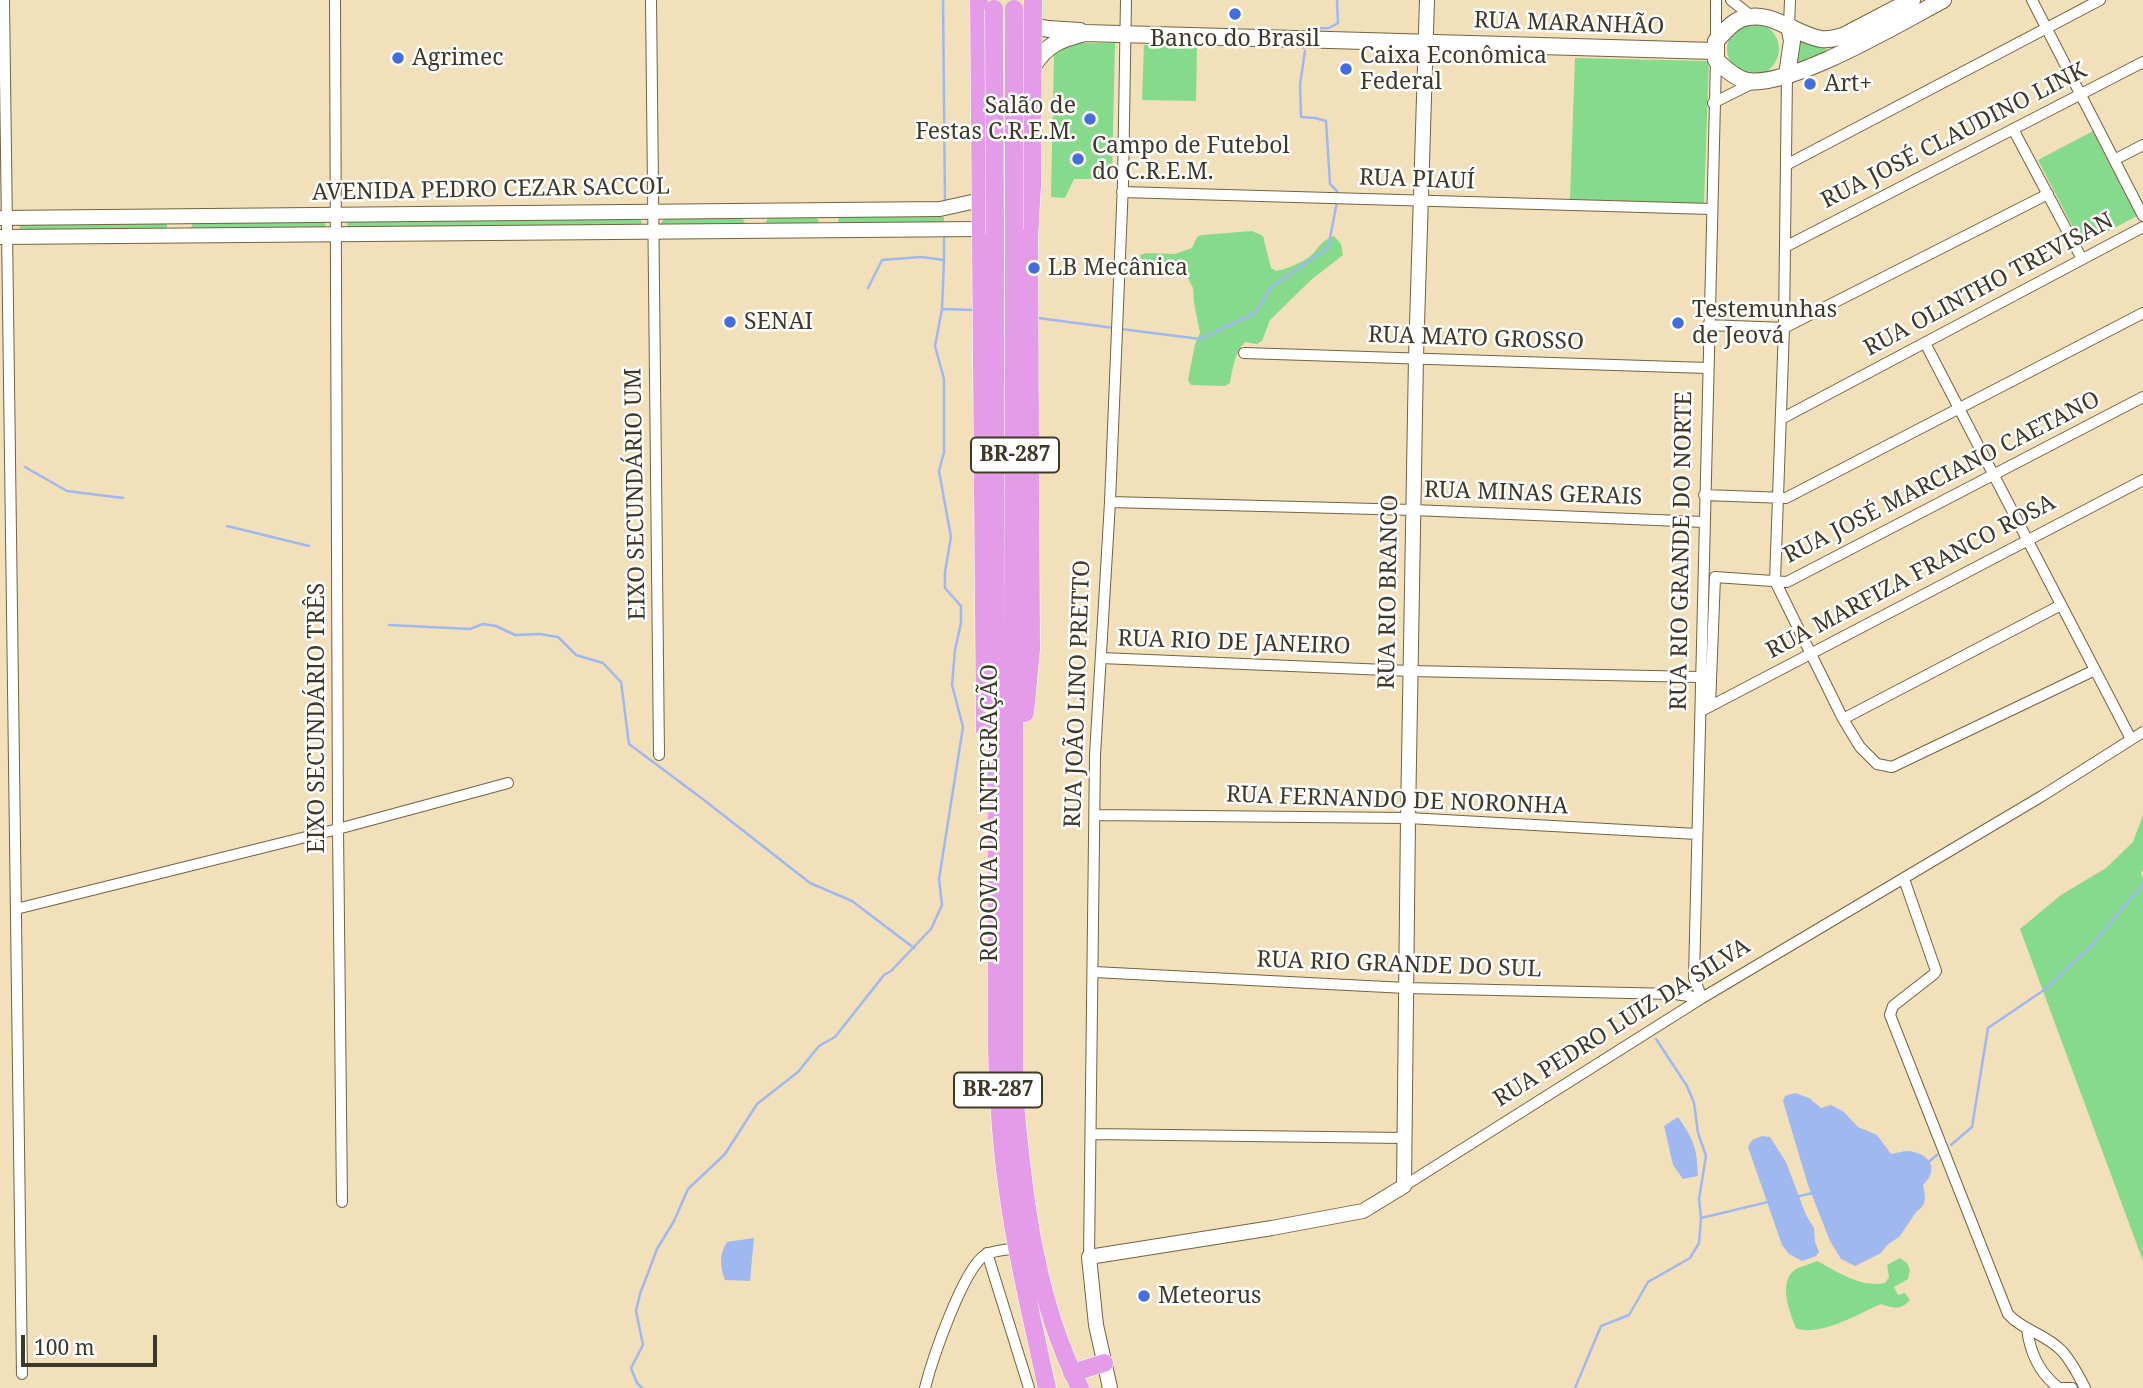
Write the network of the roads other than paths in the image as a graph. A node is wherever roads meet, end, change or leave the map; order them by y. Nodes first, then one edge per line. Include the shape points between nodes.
1 (4, 0) edge
2 (335, 0) edge
3 (651, 0) edge
4 (1033, 0) edge
5 (1126, 0) edge
6 (1427, 0) edge
7 (1716, 0) edge
8 (1731, 0) edge
9 (1790, 0) edge
10 (1912, 0) edge
11 (1943, 0) edge
12 (2032, 0) edge
13 (2100, 0) edge
14 (989, 3) edge
15 (1014, 4) edge
16 (1751, 16) junction
17 (979, 24) junction
18 (1033, 26) junction
19 (1789, 26) junction
20 (2046, 29) junction
21 (1086, 33) junction
22 (1126, 34) junction
23 (1426, 41) junction
24 (1715, 51) junction
25 (2143, 62) edge
26 (1033, 66) junction
27 (1787, 75) junction
28 (1757, 81) junction
29 (2080, 94) junction
30 (1713, 103) junction
31 (2013, 129) junction
32 (2143, 145) edge
33 (2114, 160) junction
34 (1786, 165) junction
35 (1122, 192) junction
36 (2048, 194) junction
37 (981, 200) junction
38 (1420, 201) junction
39 (1711, 209) junction
40 (654, 211) junction
41 (337, 215) junction
42 (2143, 216) edge
43 (3, 218) edge
44 (1022, 225) junction
45 (2143, 227) edge
46 (988, 231) junction
47 (654, 232) junction
48 (337, 234) junction
49 (3, 237) edge
50 (1785, 247) junction
51 (2082, 259) junction
52 (2143, 313) edge
53 (1708, 325) junction
54 (1784, 328) junction
55 (1924, 343) junction
56 (1244, 353) dead end
57 (1416, 357) junction
58 (1707, 368) junction
59 (2143, 397) edge
60 (1959, 408) junction
61 (1781, 419) junction
62 (1994, 475) junction
63 (2143, 480) edge
64 (1704, 495) junction
65 (1777, 498) junction
66 (1110, 502) junction
67 (1413, 510) junction
68 (1704, 522) junction
69 (2028, 540) junction
70 (1775, 581) junction
71 (2061, 605) junction
72 (1810, 654) junction
73 (1101, 658) junction
74 (2095, 670) junction
75 (1410, 671) junction
76 (1700, 677) junction
77 (1710, 706) junction
78 (1699, 712) junction
79 (1843, 719) junction
80 (2143, 732) edge
81 (2131, 739) junction
82 (659, 755) dead end
83 (508, 783) dead end
84 (1005, 787) junction
85 (1095, 815) junction
86 (1408, 818) junction
87 (338, 830) junction
88 (1697, 834) junction
89 (1904, 878) junction
90 (16, 909) junction
91 (1094, 972) junction
92 (1406, 988) junction
93 (1702, 998) junction
94 (1091, 1134) junction
95 (1404, 1138) junction
96 (1404, 1185) junction
97 (342, 1202) dead end
98 (1017, 1248) junction
99 (987, 1253) junction
100 (1089, 1257) junction
101 (2027, 1329) junction
102 (1104, 1363) junction
103 (22, 1374) dead end
104 (1076, 1381) edge
105 (925, 1388) edge
106 (1029, 1388) edge
107 (1047, 1388) edge
108 (1110, 1388) edge
109 (2061, 1388) edge
110 (2073, 1388) edge
111 (2085, 1388) edge

1 - 43 street
2 - 41 street, EIXO SECUNDÁRIO TRÊS
3 - 40 street, EIXO SECUNDÁRIO UM
4 - 18 highway, BR-287
5 - 22 street, RUA JOÃO LINO PRETTO
6 - 23 street, RUA RIO BRANCO
7 - 24 street, RUA RIO GRANDE DO NORTE
8 - 16 street
9 - 19 street
10 - 19 main road via 1831,39
11 - 27 main road
12 - 20 street
13 - 20 street
14 - 17 highway, BR-287
14 - 46 highway, BR-287, bridge
15 - 44 highway, BR-287, bridge
16 - 19 main road
16 - 24 main road via 1739,19
17 - 18 highway
17 - 37 highway, BR-287
18 - 21 main road, RUA MARANHÃO
18 - 26 highway, BR-287
19 - 27 main road
20 - 29 street
20 - 34 street
21 - 22 main road, RUA MARANHÃO
21 - 26 main road, RUA MARANHÃO via 1056,42
22 - 23 main road, RUA MARANHÃO
22 - 35 street, RUA JOÃO LINO PRETTO
23 - 24 main road, RUA MARANHÃO
23 - 38 street, RUA RIO BRANCO
24 - 28 main road via 1735,76
24 - 30 street, RUA RIO GRANDE DO NORTE
25 - 29 street, RUA JOSÉ CLAUDINO LINK
26 - 44 highway, BR-287 via 1032,185
27 - 28 main road
27 - 34 street
28 - 30 street
29 - 31 street, RUA JOSÉ CLAUDINO LINK
29 - 33 street
30 - 39 street, RUA RIO GRANDE DO NORTE
31 - 36 street
31 - 50 street, RUA JOSÉ CLAUDINO LINK
32 - 33 street
33 - 42 street
34 - 50 street
35 - 38 street, RUA PIAUÍ
35 - 66 street, RUA JOÃO LINO PRETTO
36 - 51 street
36 - 54 street
37 - 40 street, AVENIDA PEDRO CEZAR SACCOL via 940,209
37 - 46 highway, BR-287
38 - 39 street, RUA PIAUÍ
38 - 57 street, RUA RIO BRANCO
39 - 53 street, RUA RIO GRANDE DO NORTE
40 - 41 street, AVENIDA PEDRO CEZAR SACCOL
40 - 47 street, EIXO SECUNDÁRIO UM
41 - 43 street, AVENIDA PEDRO CEZAR SACCOL
41 - 48 street, EIXO SECUNDÁRIO TRÊS
43 - 49 street
44 - 46 highway
44 - 84 highway, RODOVIA DA INTEGRAÇÃO / BR-287 via 1015,681
45 - 51 street, RUA OLINTHO TREVISAN
46 - 47 street, AVENIDA PEDRO CEZAR SACCOL
46 - 84 highway, RODOVIA DA INTEGRAÇÃO / BR-287
47 - 48 street, AVENIDA PEDRO CEZAR SACCOL
47 - 82 street, EIXO SECUNDÁRIO UM
48 - 49 street, AVENIDA PEDRO CEZAR SACCOL
48 - 87 street, EIXO SECUNDÁRIO TRÊS
49 - 90 street
50 - 54 street
51 - 55 street, RUA OLINTHO TREVISAN
52 - 60 street
53 - 54 street
53 - 58 street, RUA RIO GRANDE DO NORTE
54 - 61 street
55 - 60 street
55 - 61 street, RUA OLINTHO TREVISAN
56 - 57 street, RUA MATO GROSSO
57 - 58 street, RUA MATO GROSSO
57 - 67 street, RUA RIO BRANCO
58 - 64 street, RUA RIO GRANDE DO NORTE
59 - 62 street, RUA JOSÉ MARCIANO CAETANO
60 - 62 street
60 - 65 street via 1786,498
61 - 65 street
62 - 69 street
62 - 70 street, RUA JOSÉ MARCIANO CAETANO via 1787,582
63 - 69 street, RUA MARFIZA FRANCO ROSA
64 - 65 street
64 - 68 street, RUA RIO GRANDE DO NORTE
65 - 70 street
66 - 67 street, RUA MINAS GERAIS
66 - 73 street, RUA JOÃO LINO PRETTO
67 - 68 street, RUA MINAS GERAIS
67 - 75 street, RUA RIO BRANCO
68 - 76 street, RUA RIO GRANDE DO NORTE
69 - 71 street
69 - 72 street, RUA MARFIZA FRANCO ROSA
70 - 72 street
70 - 77 street, RUA JOSÉ MARCIANO CAETANO via 1715,578
71 - 74 street
71 - 79 street
72 - 77 street, RUA MARFIZA FRANCO ROSA
72 - 79 street
73 - 75 street, RUA RIO DE JANEIRO
73 - 85 street, RUA JOÃO LINO PRETTO
74 - 79 street via 1892,766 1877,764
74 - 81 street
75 - 76 street, RUA RIO DE JANEIRO
75 - 86 street, RUA RIO BRANCO
76 - 78 street, RUA RIO GRANDE DO NORTE
77 - 78 street, RUA MARFIZA FRANCO ROSA
78 - 88 street, RUA RIO GRANDE DO NORTE
80 - 81 street, RUA PEDRO LUIZ DA SILVA
81 - 89 street, RUA PEDRO LUIZ DA SILVA
83 - 87 street
84 - 98 highway, RODOVIA DA INTEGRAÇÃO / BR-287 via 998,1097
84 - 104 highway, RODOVIA DA INTEGRAÇÃO / BR-287 via 1018,1142 1050,1314
85 - 86 street, RUA FERNANDO DE NORONHA
85 - 91 street, RUA JOÃO LINO PRETTO
86 - 88 street, RUA FERNANDO DE NORONHA
86 - 92 street, RUA RIO BRANCO
87 - 90 street
87 - 97 street, EIXO SECUNDÁRIO TRÊS
88 - 93 street, RUA RIO GRANDE DO NORTE via 1694,978
89 - 93 street, RUA PEDRO LUIZ DA SILVA
89 - 101 street via 1936,971 1893,1006 1890,1015 2008,1314
90 - 103 street
91 - 92 street, RUA RIO GRANDE DO SUL
91 - 94 street, RUA JOÃO LINO PRETTO
92 - 93 street, RUA RIO GRANDE DO SUL
92 - 95 street, RUA RIO BRANCO
93 - 96 street, RUA PEDRO LUIZ DA SILVA
94 - 95 street
94 - 100 street, RUA JOÃO LINO PRETTO
95 - 96 street, RUA RIO BRANCO
96 - 100 street, RUA PEDRO LUIZ DA SILVA via 1363,1211
98 - 99 street
98 - 107 highway, RODOVIA DA INTEGRAÇÃO / BR-287
99 - 105 street via 975,1265 954,1306
99 - 106 street
100 - 102 street, RUA JOÃO LINO PRETTO
101 - 109 street via 2038,1363
101 - 111 street via 2061,1350
102 - 104 highway
102 - 108 street, RUA JOÃO LINO PRETTO
109 - 110 street

